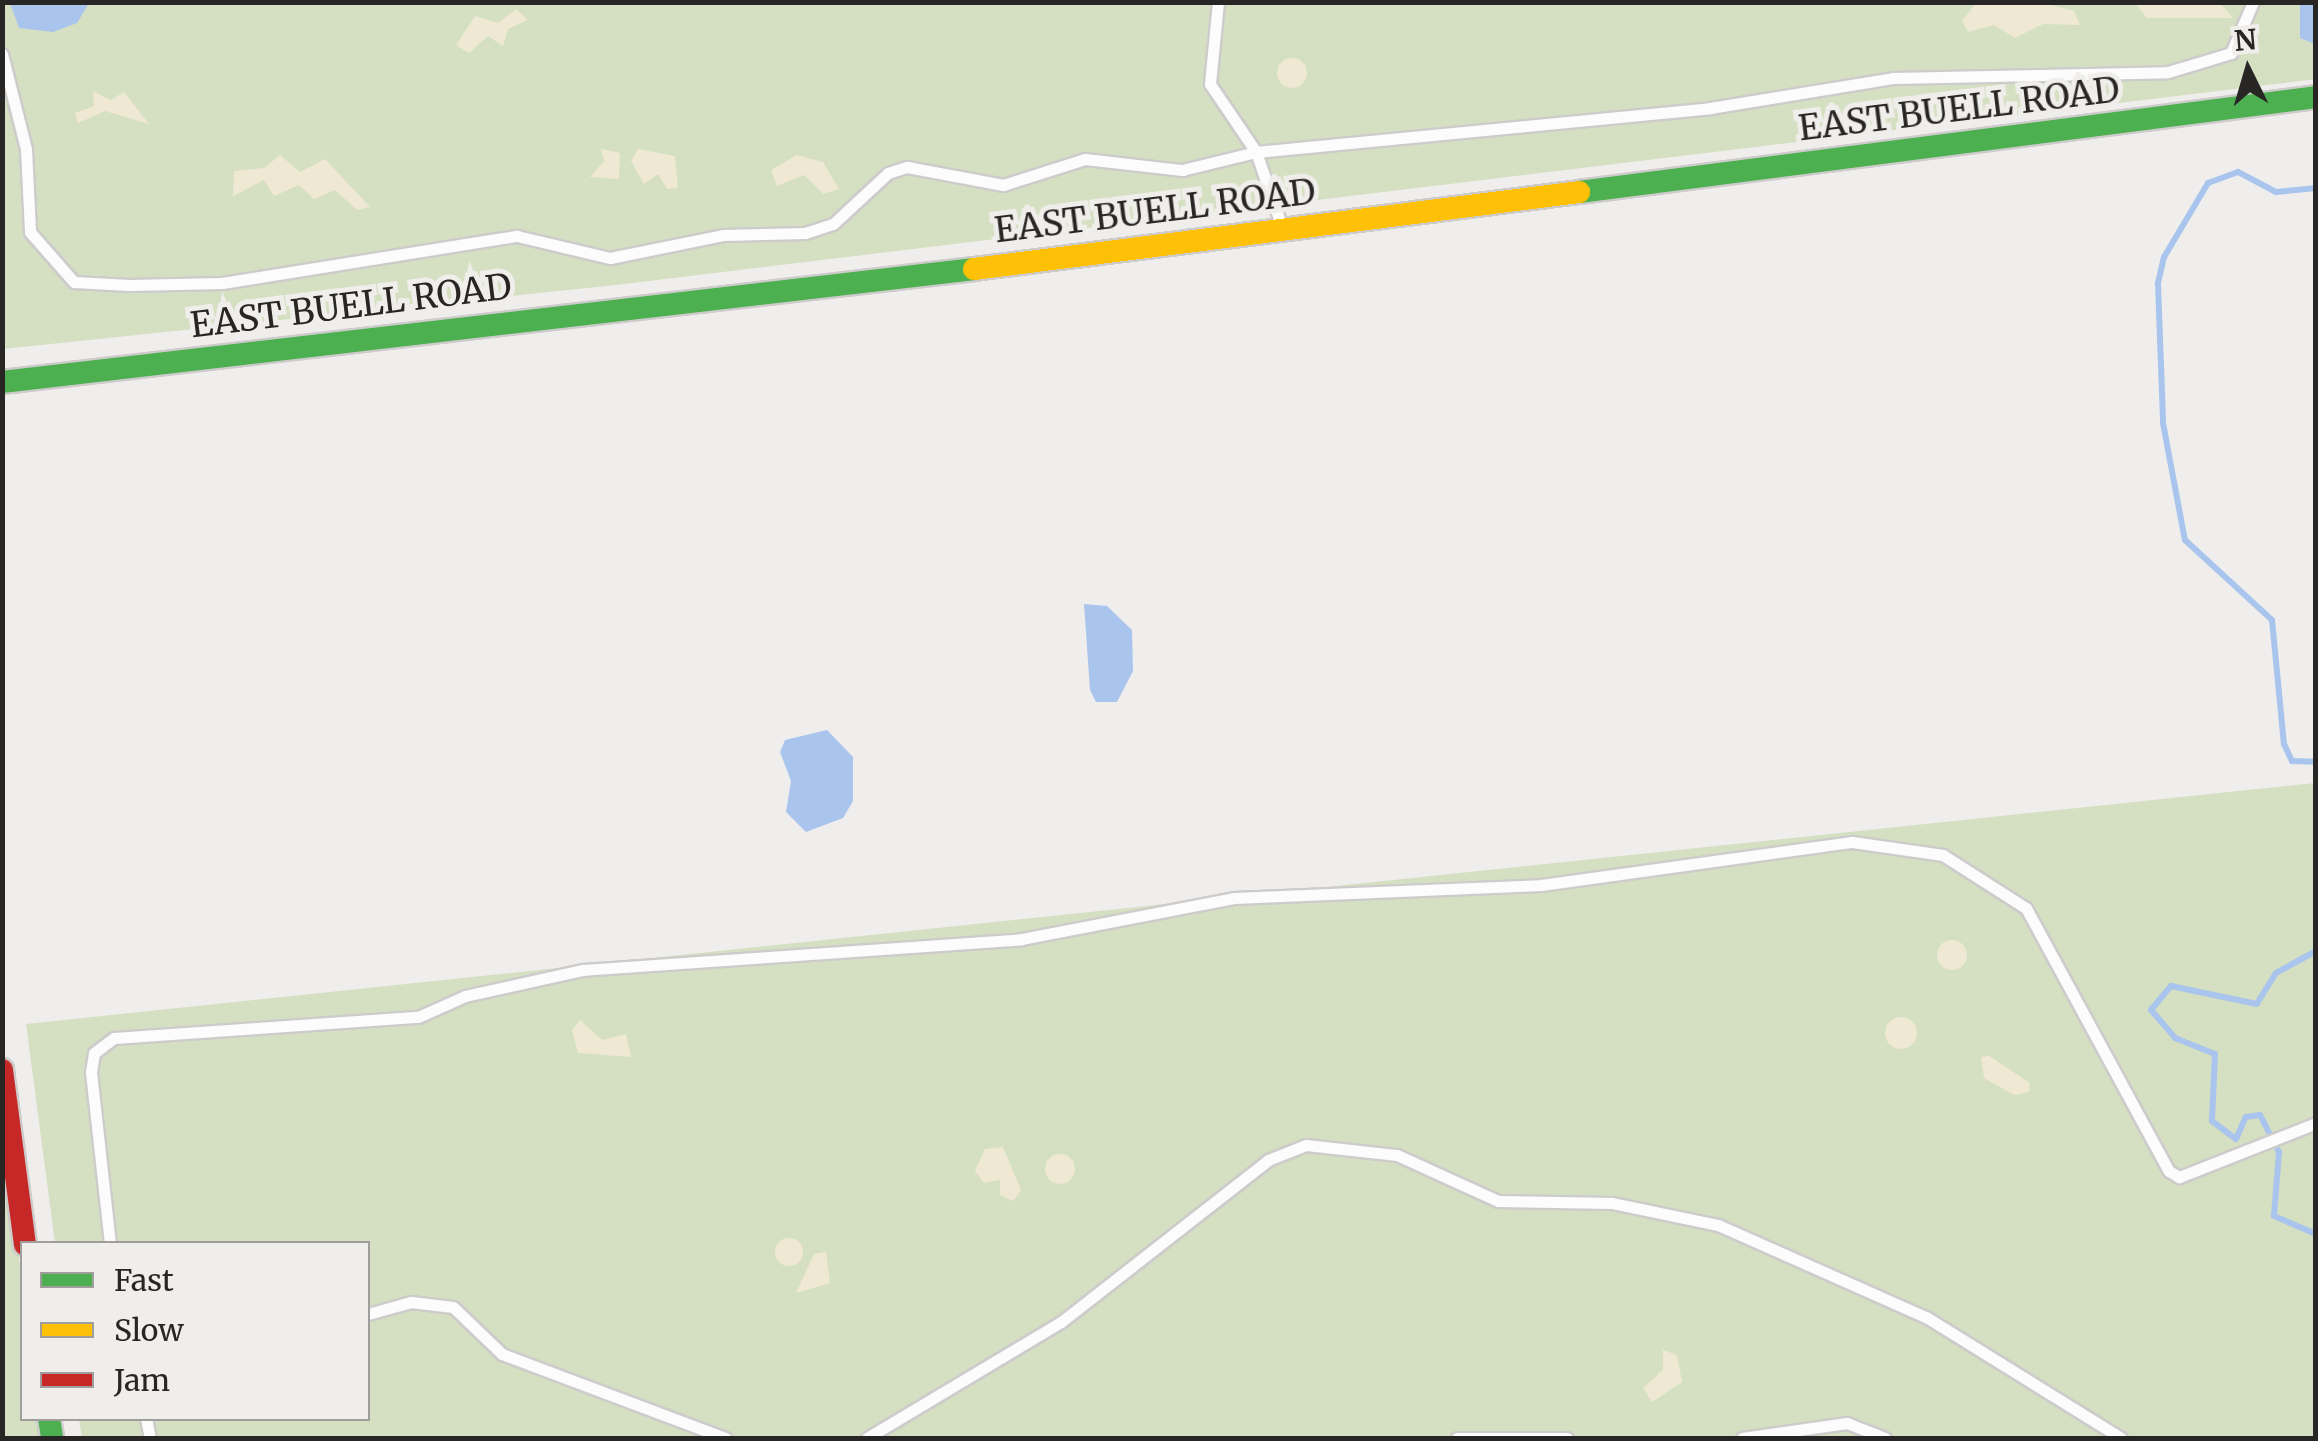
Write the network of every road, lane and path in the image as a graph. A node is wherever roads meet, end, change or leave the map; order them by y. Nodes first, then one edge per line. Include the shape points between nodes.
1 (1218, 2) edge
2 (2253, 2) edge
3 (2, 54) edge
4 (2316, 96) edge
5 (1256, 152) junction
6 (1282, 230) junction
7 (2, 382) edge
8 (2, 1070) edge
9 (2316, 1123) edge
10 (25, 1241) edge
11 (110, 1241) edge
12 (370, 1313) edge
13 (726, 1438) edge
14 (867, 1438) edge
15 (1457, 1438) edge
16 (1568, 1438) edge
17 (1742, 1438) edge
18 (1885, 1438) edge
19 (2121, 1438) edge

1 - 5 lane via 1210,84
2 - 5 lane via 2231,53 2185,69 2104,67 2011,82 1893,78 1710,108
3 - 5 lane via 26,149 30,232 86,285 222,283 516,236 626,256 710,236 824,229 898,169 991,186 1085,159 1166,171
4 - 6 street, EAST BUELL ROAD
5 - 6 lane
6 - 7 street, EAST BUELL ROAD
8 - 10 street
9 - 11 lane via 2179,1176 2169,1171 2026,908 1943,855 1852,842 1541,885 1233,898 1021,939 570,972 465,996 418,1018 114,1038 94,1053 90,1072
12 - 13 lane via 411,1302 453,1307 502,1354
14 - 19 lane via 1061,1322 1268,1160 1306,1146 1396,1155 1498,1201 1612,1203 1718,1224 1926,1317
15 - 16 lane
17 - 18 lane via 1847,1423

